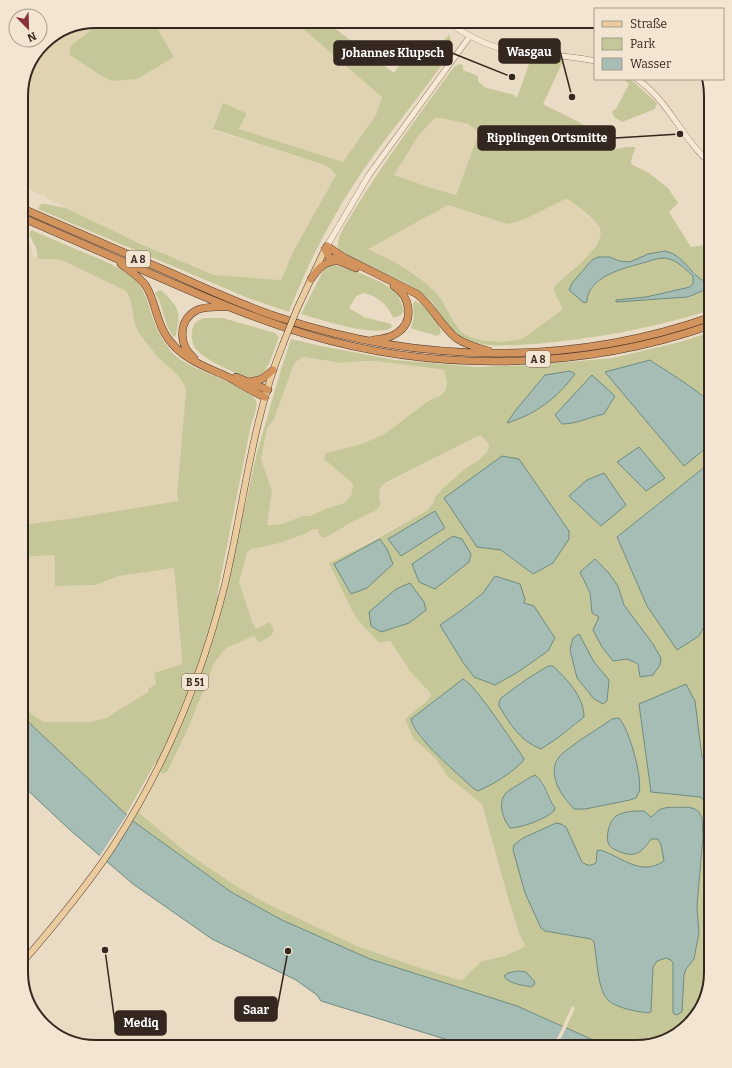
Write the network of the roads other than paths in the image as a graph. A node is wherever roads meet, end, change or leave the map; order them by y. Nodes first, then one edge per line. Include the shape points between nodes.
1 (457, 28) edge
2 (470, 36) junction
3 (594, 60) edge
4 (638, 80) edge
5 (704, 157) edge
6 (28, 211) edge
7 (28, 220) edge
8 (326, 247) junction
9 (112, 257) junction
10 (338, 261) junction
11 (311, 279) junction
12 (228, 307) junction
13 (704, 319) edge
14 (704, 326) edge
15 (364, 341) junction
16 (503, 353) junction
17 (273, 370) junction
18 (249, 382) junction
19 (268, 390) junction
20 (265, 397) junction
21 (28, 956) edge

1 - 2 main road
2 - 3 main road via 510,51
2 - 8 main road via 369,175
4 - 5 main road via 661,101
6 - 15 highway, A 8 via 261,311
7 - 9 highway, A 8
8 - 10 highway via 329,257
8 - 11 main road
8 - 16 highway via 417,294 426,301 457,339 475,347
9 - 12 highway, A 8
9 - 20 highway via 143,282 164,333 178,350 195,363
10 - 11 highway via 323,264
10 - 15 highway via 393,285 407,301 408,319 400,332 389,337
11 - 17 main road, bridge
12 - 14 highway, A 8 via 310,336 343,344 397,354 456,360 526,360 589,354 644,344
12 - 18 highway via 205,308 191,314 184,327 182,340 188,352 197,360
13 - 16 highway, A 8 via 641,338 563,350
15 - 16 highway, A 8 via 432,350
17 - 18 highway via 262,379
17 - 19 main road
18 - 19 highway
19 - 20 main road, B 51
20 - 21 main road, B 51 via 222,597 197,678 177,727 142,798 112,849

